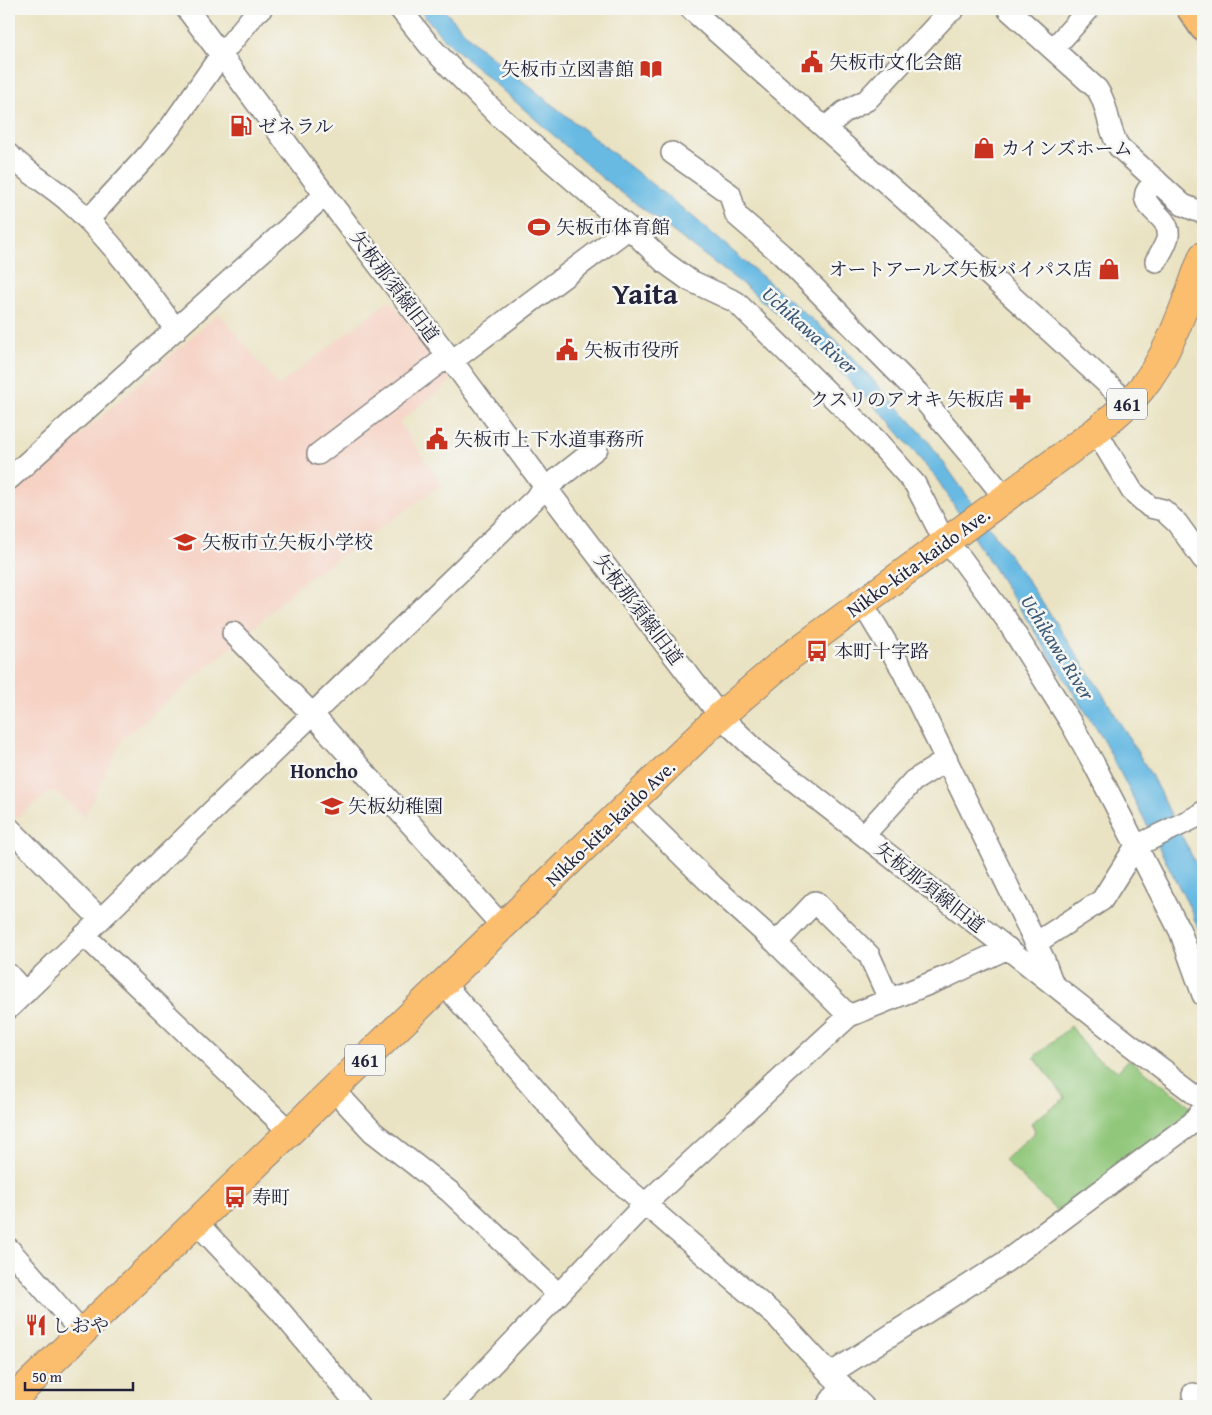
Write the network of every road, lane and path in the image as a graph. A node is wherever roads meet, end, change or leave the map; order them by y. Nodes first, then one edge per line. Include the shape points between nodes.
1 (187, 9) edge
2 (260, 9) edge
3 (400, 9) edge
4 (691, 9) edge
5 (954, 9) edge
6 (1008, 9) edge
7 (1090, 9) edge
8 (1190, 9) edge
9 (1203, 28) edge
10 (1053, 49) junction
11 (221, 55) junction
12 (825, 128) junction
13 (672, 154) dead end
14 (11, 163) edge
15 (1156, 180) junction
16 (326, 195) junction
17 (1203, 213) edge
18 (88, 220) junction
19 (629, 228) junction
20 (1203, 256) edge
21 (1156, 261) dead end
22 (176, 330) junction
23 (452, 361) junction
24 (1128, 403) junction
25 (1096, 431) junction
26 (597, 448) dead end
27 (318, 454) dead end
28 (9, 479) edge
29 (546, 488) junction
30 (999, 503) junction
31 (948, 540) junction
32 (1203, 559) edge
33 (862, 603) junction
34 (233, 634) dead end
35 (313, 715) junction
36 (720, 716) junction
37 (947, 760) junction
38 (630, 804) junction
39 (1203, 812) edge
40 (9, 828) edge
41 (864, 835) junction
42 (1136, 846) junction
43 (100, 920) junction
44 (503, 927) junction
45 (84, 936) junction
46 (776, 943) junction
47 (1036, 943) junction
48 (1008, 948) junction
49 (9, 976) edge
50 (444, 984) junction
51 (1053, 984) junction
52 (25, 993) junction
53 (1203, 995) edge
54 (889, 999) junction
55 (9, 1008) edge
56 (849, 1016) junction
57 (334, 1090) junction
58 (1203, 1100) edge
59 (1203, 1109) edge
60 (290, 1132) junction
61 (645, 1204) junction
62 (196, 1222) junction
63 (9, 1249) edge
64 (558, 1294) junction
65 (82, 1333) junction
66 (836, 1380) junction
67 (9, 1403) edge
68 (359, 1406) edge
69 (452, 1406) edge
70 (827, 1406) edge
71 (863, 1406) edge

1 - 11 street, 矢板那須線旧道
2 - 11 street
3 - 19 street via 452,70 500,117
4 - 12 street
5 - 12 street via 866,100
6 - 10 street
7 - 10 street
8 - 9 main road
10 - 15 street via 1097,89 1119,147
11 - 16 street, 矢板那須線旧道
11 - 18 street via 167,132
12 - 24 street
13 - 30 street via 730,194 736,215 781,254 918,393 981,468
14 - 18 street via 66,199
15 - 17 street via 1183,205
15 - 21 street via 1145,199 1163,219 1168,230 1165,246
16 - 22 street
16 - 23 street, 矢板那須線旧道
18 - 22 street via 130,268
19 - 23 street
19 - 31 street via 664,262 689,280 736,302 869,432 916,484
20 - 24 highway, Nikko-kita-kaido Ave. / 461 via 1163,356
22 - 28 street
23 - 27 street via 440,362
23 - 29 street, 矢板那須線旧道
24 - 25 highway, Nikko-kita-kaido Ave. / 461
25 - 30 highway, Nikko-kita-kaido Ave. / 461
25 - 32 street via 1132,491 1150,507 1163,510 1177,523
26 - 29 street
29 - 35 street
29 - 36 street, 矢板那須線旧道
30 - 31 highway, Nikko-kita-kaido Ave. / 461
31 - 33 highway, Nikko-kita-kaido Ave. / 461
31 - 42 street via 1006,620 1072,723
33 - 36 highway, Nikko-kita-kaido Ave. / 461 via 789,657
33 - 37 street via 902,669
34 - 35 street
35 - 43 street
35 - 44 street
36 - 38 highway, Nikko-kita-kaido Ave. / 461
36 - 41 street, 矢板那須線旧道 via 759,753
37 - 41 street via 913,781
37 - 47 street
38 - 44 highway, Nikko-kita-kaido Ave. / 461
38 - 46 street
39 - 42 street
40 - 43 street
41 - 48 street, 矢板那須線旧道
42 - 47 street via 1102,900
42 - 53 street via 1180,931
43 - 45 street
44 - 50 highway, Nikko-kita-kaido Ave. / 461
45 - 52 street
45 - 60 street
46 - 54 street via 815,902 869,955
46 - 56 street
47 - 51 street
48 - 51 street, 矢板那須線旧道
48 - 54 street
49 - 52 street
50 - 57 highway, Nikko-kita-kaido Ave. / 461
50 - 61 street via 602,1166
51 - 58 street, 矢板那須線旧道
52 - 55 street
54 - 56 street
56 - 61 street
57 - 60 highway, Nikko-kita-kaido Ave. / 461
57 - 64 street via 373,1132 450,1192
59 - 66 street via 1192,1123 1004,1262
60 - 62 highway, Nikko-kita-kaido Ave. / 461
61 - 64 street
61 - 66 street via 778,1318
62 - 65 highway, Nikko-kita-kaido Ave. / 461
62 - 68 street via 281,1312
63 - 65 street
64 - 69 street
65 - 67 highway, Nikko-kita-kaido Ave. / 461
66 - 70 street
66 - 71 street

